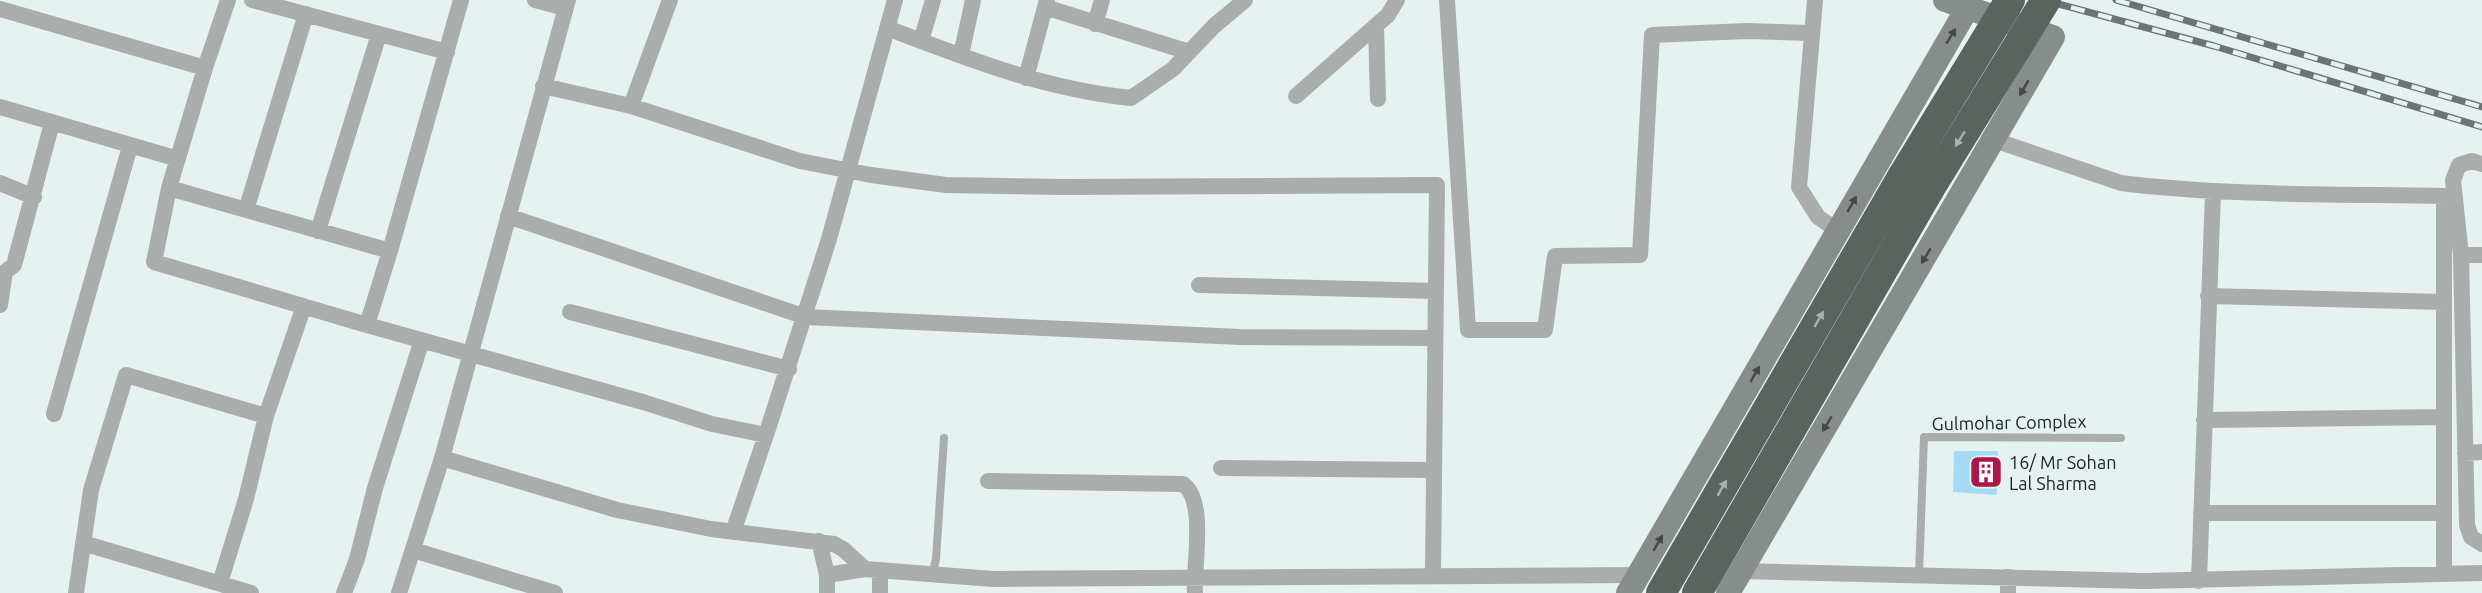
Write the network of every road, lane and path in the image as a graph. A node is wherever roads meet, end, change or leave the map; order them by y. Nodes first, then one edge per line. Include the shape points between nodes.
1 (228, 0) edge
2 (252, 0) edge
3 (461, 0) edge
4 (536, 0) edge
5 (670, 0) edge
6 (895, 0) edge
7 (933, 0) edge
8 (973, 0) edge
9 (1102, 0) edge
10 (1245, 0) edge
11 (1397, 0) edge
12 (1447, 0) edge
13 (1815, 0) edge
14 (1945, 0) edge
15 (2010, 0) edge
16 (2046, 0) edge
17 (566, 4) edge
18 (1046, 4) edge
19 (1968, 7) junction
20 (0, 9) edge
21 (306, 14) junction
22 (1095, 24) junction
23 (1376, 26) junction
24 (887, 28) junction
25 (1810, 33) junction
26 (379, 34) junction
27 (921, 41) junction
28 (447, 52) junction
29 (1189, 52) junction
30 (961, 55) junction
31 (206, 68) junction
32 (1026, 78) junction
33 (543, 86) junction
34 (1296, 96) dead end
35 (1378, 99) dead end
36 (631, 106) junction
37 (0, 107) edge
38 (52, 123) junction
39 (1994, 140) junction
40 (130, 146) junction
41 (178, 159) junction
42 (2482, 164) edge
43 (846, 170) junction
44 (0, 183) edge
45 (169, 188) junction
46 (2213, 192) junction
47 (34, 197) junction
48 (246, 210) junction
49 (508, 216) junction
50 (1837, 230) junction
51 (318, 231) junction
52 (390, 251) junction
53 (2461, 255) junction
54 (2482, 255) edge
55 (2, 272) edge
56 (1199, 285) dead end
57 (1436, 291) junction
58 (2208, 296) junction
59 (2444, 302) junction
60 (0, 305) edge
61 (304, 306) junction
62 (570, 312) dead end
63 (806, 316) junction
64 (367, 325) junction
65 (1435, 339) junction
66 (422, 340) junction
67 (471, 354) junction
68 (789, 369) junction
69 (54, 414) dead end
70 (266, 416) junction
71 (2444, 417) junction
72 (2204, 420) junction
73 (766, 435) junction
74 (944, 438) dead end
75 (2121, 438) dead end
76 (2474, 452) edge
77 (441, 459) junction
78 (1221, 468) dead end
79 (1434, 470) junction
80 (988, 481) dead end
81 (2201, 513) junction
82 (2442, 513) junction
83 (733, 532) junction
84 (819, 541) junction
85 (83, 543) junction
86 (2482, 544) edge
87 (413, 550) junction
88 (872, 570) junction
89 (1740, 571) junction
90 (2482, 573) edge
91 (2444, 574) junction
92 (828, 575) junction
93 (932, 575) junction
94 (1919, 575) junction
95 (1433, 576) junction
96 (2199, 581) junction
97 (220, 583) junction
98 (1294, 585) edge
99 (2008, 585) edge
100 (966, 586) edge
101 (1060, 586) edge
102 (1140, 586) edge
103 (1194, 586) edge
104 (1643, 587) edge
105 (2144, 587) edge
106 (75, 593) edge
107 (251, 593) edge
108 (344, 593) edge
109 (399, 593) edge
110 (555, 593) edge
111 (827, 593) edge
112 (880, 593) edge
113 (1697, 593) edge
114 (1728, 593) edge

1 - 31 street
2 - 21 street
3 - 28 street
4 - 17 street
5 - 36 street
6 - 24 street
7 - 27 street
8 - 30 street
9 - 22 street
10 - 29 street
11 - 23 street
12 - 25 street via 1468,330 1545,330 1555,256 1640,255 1653,35
13 - 25 street
14 - 19 street
104 -> 15 highway, bridge
16 -> 113 highway, bridge via 1929,190
17 - 33 street
18 - 22 street
18 - 32 street
19 -> 39 street via 2053,37
50 -> 19 street
20 - 31 street
21 - 26 street
21 - 48 street
22 - 29 street via 1126,30
23 - 34 street
23 - 35 street
24 - 27 street
24 - 43 street
25 - 50 street via 1799,187 1818,216
26 - 28 street
26 - 51 street
27 - 30 street
28 - 52 street
29 - 32 street via 1173,69 1131,98
30 - 32 street
31 - 41 street
33 - 36 street
33 - 49 street
36 - 43 street via 800,160
37 - 38 street
38 - 40 street
38 - 47 street
39 - 46 street via 2121,183
39 -> 89 street
40 - 41 street
40 - 69 street
41 - 45 street
42 - 53 street via 2472,161 2459,165 2453,180
43 - 57 street via 946,185 981,186 1437,185
43 - 63 street
44 - 47 street
45 - 48 street
45 - 61 street via 154,262
46 - 58 street
46 - 59 street via 2444,196
47 - 55 street via 14,265
48 - 51 street
49 - 63 street
49 - 67 street
104 -> 50 street
51 - 52 street
52 - 64 street
53 - 54 street
53 - 76 street
55 - 60 street
56 - 57 street
57 - 65 street
58 - 59 street
58 - 72 street
59 - 71 street
61 - 64 street
61 - 70 street
62 - 68 street
63 - 65 street via 1240,337
63 - 68 street
64 - 66 street
65 - 79 street
66 - 67 street
66 - 108 street
67 - 73 street via 712,424
67 - 77 street
68 - 73 street
70 - 85 street via 126,375 91,490
70 - 97 street
71 - 72 street
71 - 82 street
72 - 81 street
73 - 83 street
74 - 93 lane
75 - 94 lane, Gulmohar Complex via 1924,437
76 - 86 street via 2467,525 2471,537
77 - 83 street via 617,510
77 - 87 street
78 - 79 street
79 - 95 street
80 - 103 street via 1183,484 1194,497
81 - 82 street
81 - 96 street
82 - 91 street
83 - 84 street
84 - 88 street via 843,549
84 - 92 street
85 - 97 street
85 - 106 street
87 - 109 street
87 - 110 street
88 - 92 street
88 - 93 street
88 - 112 street
89 - 94 street
89 - 114 street
90 - 91 street
91 - 96 street
92 - 111 street
93 - 100 street
94 - 99 street
95 - 98 street
95 - 104 street
96 - 105 street
97 - 107 street
98 - 103 street
99 - 105 street
100 - 101 street
101 - 102 street
102 - 103 street

